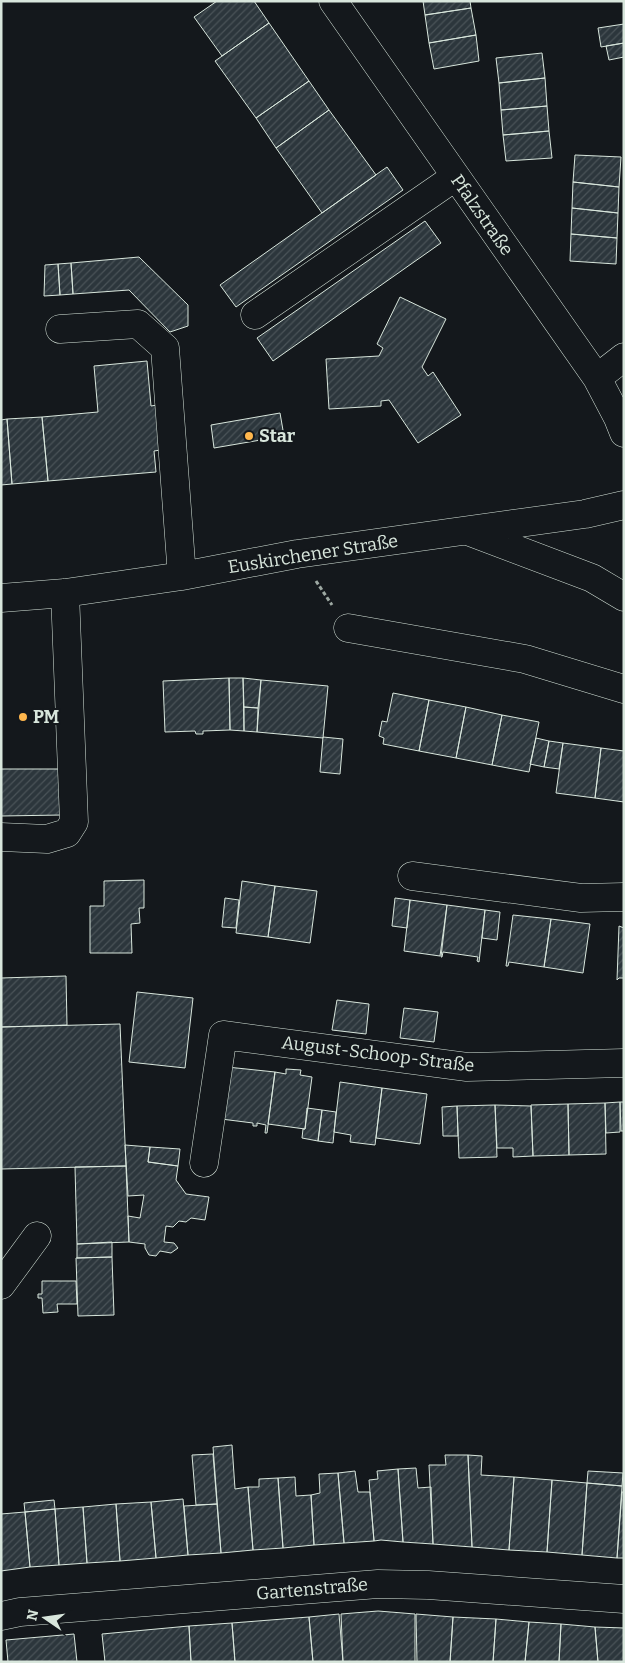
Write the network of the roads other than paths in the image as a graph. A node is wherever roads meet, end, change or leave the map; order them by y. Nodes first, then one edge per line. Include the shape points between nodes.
1 (333, 1) edge
2 (455, 177) junction
3 (255, 315) dead end
4 (60, 329) dead end
5 (624, 357) edge
6 (597, 378) junction
7 (624, 433) edge
8 (624, 505) edge
9 (466, 530) junction
10 (182, 576) junction
11 (65, 593) junction
12 (624, 597) edge
13 (1, 598) edge
14 (348, 628) road end
15 (624, 689) edge
16 (1, 837) edge
17 (412, 876) dead end
18 (624, 897) edge
19 (624, 1063) edge
20 (204, 1162) dead end
21 (37, 1236) dead end
22 (1, 1285) edge
23 (624, 1599) edge
24 (1, 1616) edge

1 - 2 street, Pfalzstraße
2 - 3 street
2 - 6 street, Pfalzstraße
4 - 10 street via 138,324 165,348
5 - 6 street
6 - 7 street, Pfalzstraße
8 - 9 street, Euskirchener Straße via 585,514
9 - 10 street, Euskirchener Straße via 297,554
9 - 12 street via 592,578
10 - 11 street, Euskirchener Straße
11 - 13 street, Euskirchener Straße
11 - 16 street via 74,822 67,833 47,839
14 - 15 street via 525,659
17 - 18 street via 581,898
19 - 20 street, August-Schoop-Straße via 467,1067 223,1035
21 - 22 street
23 - 24 street, Gartenstraße via 378,1584

